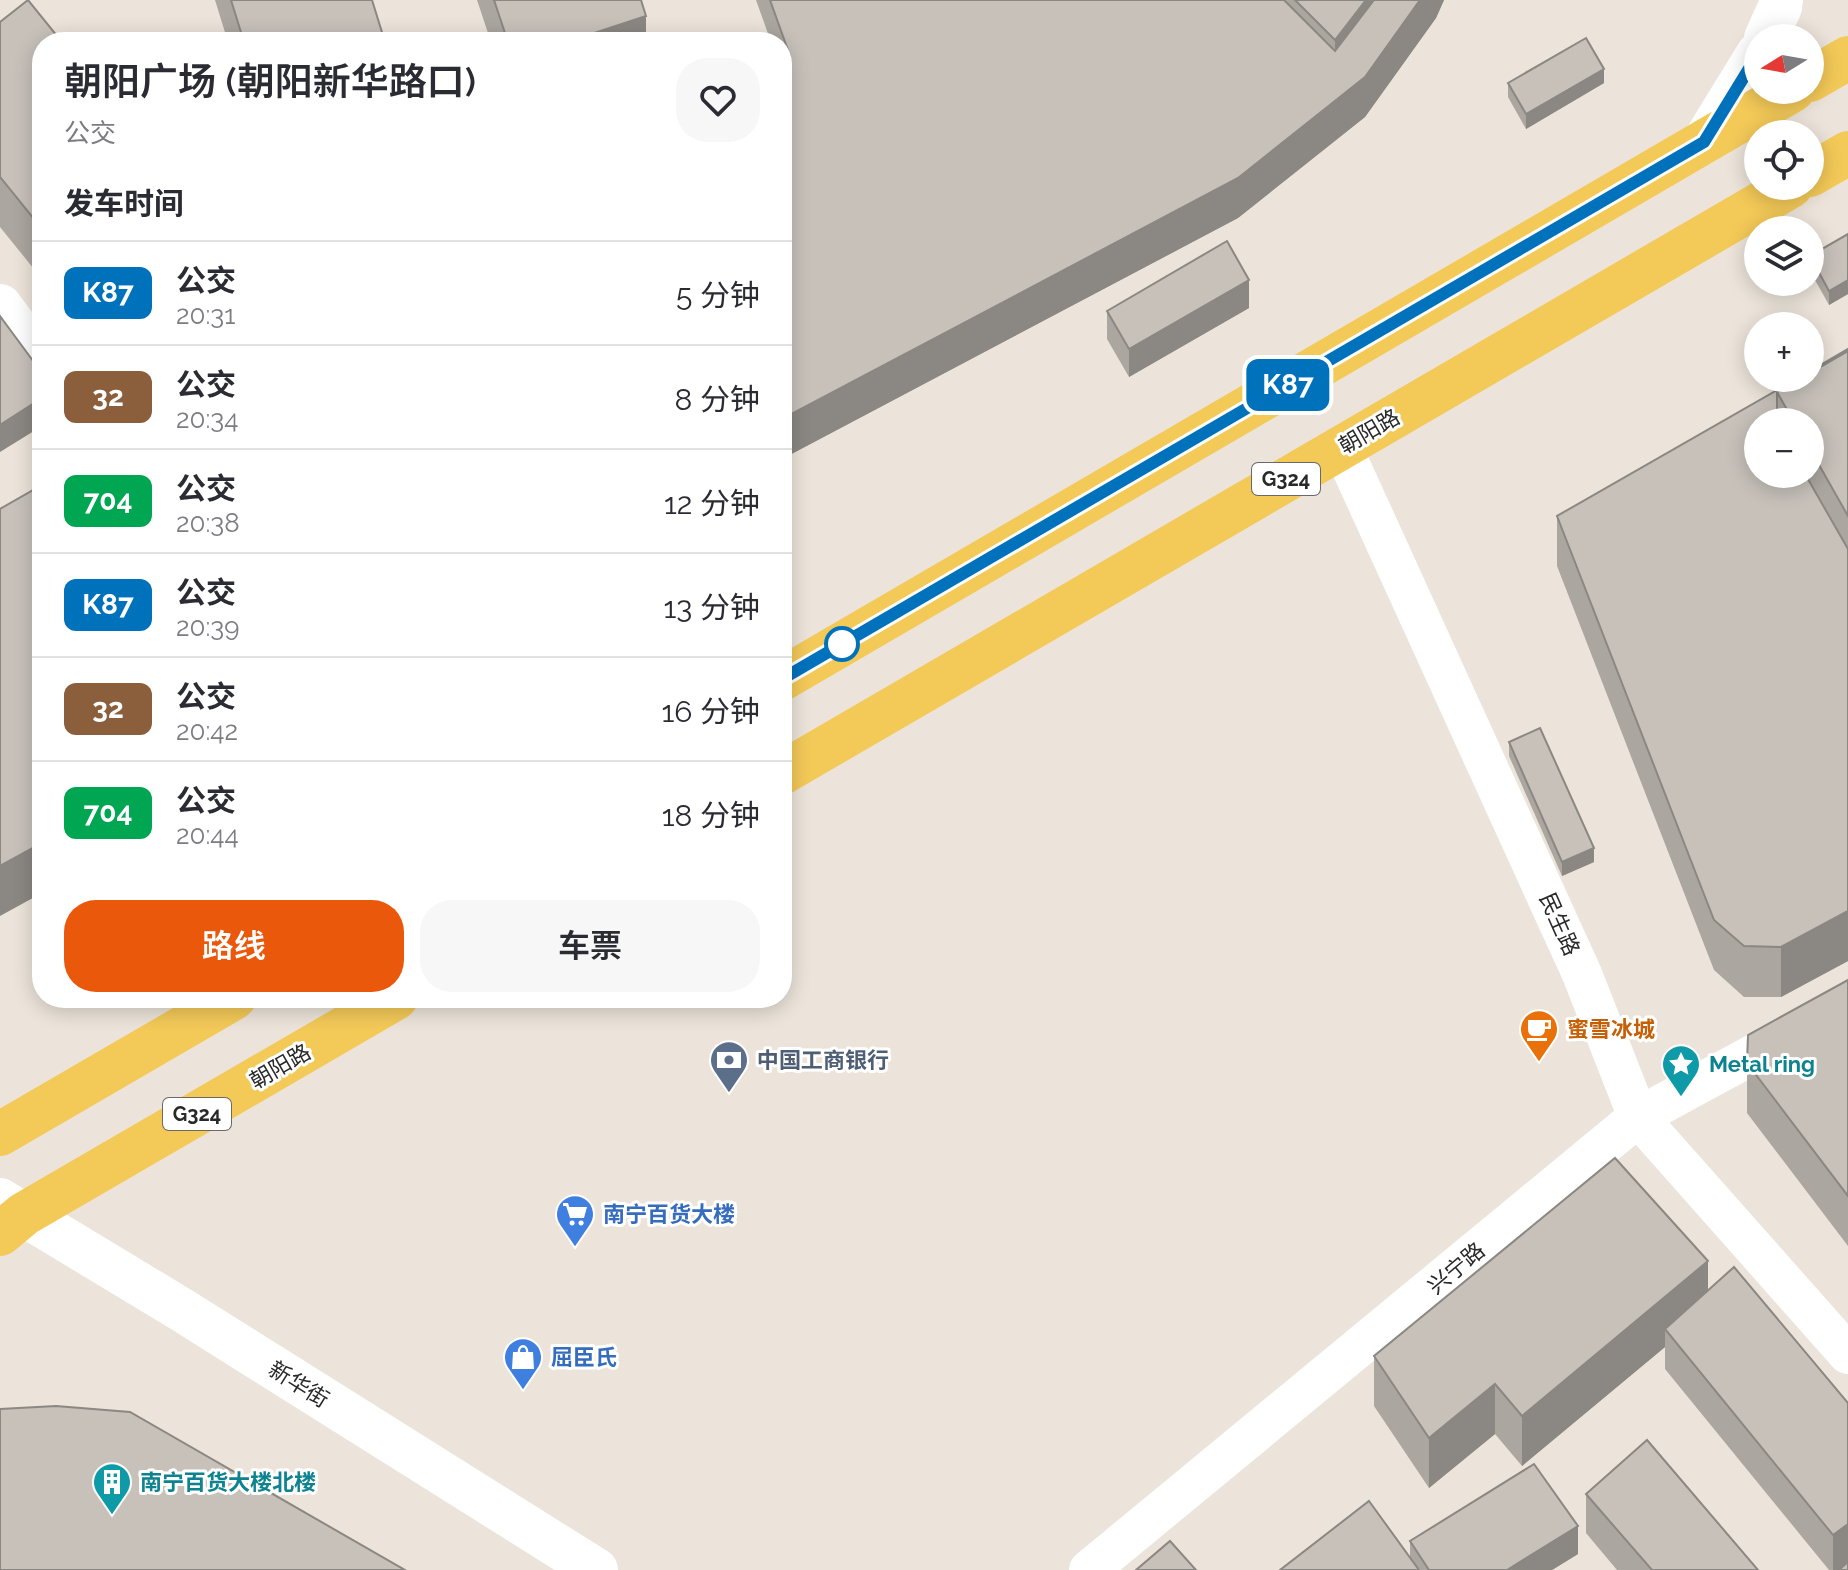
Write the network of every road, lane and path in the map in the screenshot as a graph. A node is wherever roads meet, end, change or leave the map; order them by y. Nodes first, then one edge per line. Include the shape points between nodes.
1 (1781, 0) edge
2 (1772, 24) edge
3 (1848, 58) edge
4 (1824, 72) edge
5 (1744, 77) edge
6 (1769, 104) edge
7 (1704, 142) junction
8 (1848, 153) edge
9 (1824, 167) edge
10 (1767, 200) edge
11 (0, 306) edge
12 (32, 349) edge
13 (1342, 447) junction
14 (792, 673) edge
15 (792, 767) edge
16 (1848, 1003) edge
17 (217, 1008) edge
18 (378, 1008) edge
19 (1638, 1117) junction
20 (0, 1134) edge
21 (8, 1216) edge
22 (1848, 1354) edge
23 (596, 1570) edge
24 (1089, 1570) edge

1 - 2 street
3 - 4 main road
5 - 7 street
6 - 7 main road
7 - 14 main road
8 - 9 main road
10 - 13 main road, 朝阳路 / G324
11 - 12 street
13 - 15 main road, 朝阳路 / G324
13 - 19 street, 民生路 via 1582,974
16 - 19 street, 兴宁路
17 - 20 main road
18 - 21 main road, 朝阳路 / G324
19 - 22 street, 民生路
19 - 24 street, 兴宁路
21 - 23 street, 新华街

